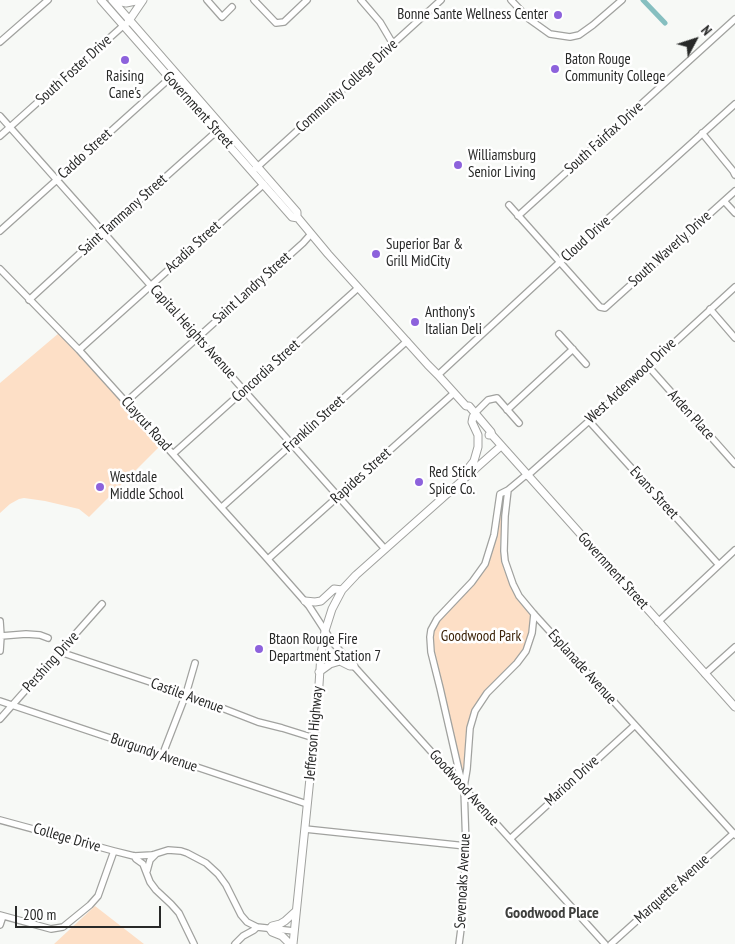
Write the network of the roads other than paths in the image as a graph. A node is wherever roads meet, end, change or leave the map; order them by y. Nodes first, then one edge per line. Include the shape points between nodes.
1 (48, 0) edge
2 (101, 0) edge
3 (113, 0) edge
4 (142, 0) edge
5 (207, 0) edge
6 (254, 0) edge
7 (361, 0) edge
8 (441, 0) edge
9 (511, 0) edge
10 (622, 0) edge
11 (305, 1) edge
12 (232, 7) dead end
13 (735, 19) edge
14 (127, 23) junction
15 (0, 42) edge
16 (393, 44) junction
17 (170, 78) junction
18 (735, 104) edge
19 (0, 116) edge
20 (10, 127) junction
21 (217, 131) junction
22 (702, 134) junction
23 (0, 136) edge
24 (255, 169) junction
25 (735, 175) edge
26 (57, 180) junction
27 (264, 184) junction
28 (735, 191) edge
29 (282, 196) junction
30 (724, 201) junction
31 (509, 205) dead end
32 (735, 213) edge
33 (518, 216) junction
34 (297, 217) junction
35 (0, 231) edge
36 (104, 232) junction
37 (311, 234) junction
38 (560, 262) junction
39 (0, 269) edge
40 (151, 285) junction
41 (735, 287) edge
42 (358, 288) junction
43 (29, 300) junction
44 (710, 309) junction
45 (559, 334) dead end
46 (198, 338) junction
47 (735, 338) edge
48 (406, 341) junction
49 (79, 350) junction
50 (573, 350) junction
51 (586, 364) dead end
52 (648, 366) junction
53 (438, 375) junction
54 (245, 391) junction
55 (454, 393) junction
56 (126, 402) junction
57 (507, 410) junction
58 (474, 415) junction
59 (589, 420) junction
60 (518, 423) dead end
61 (292, 443) junction
62 (501, 446) junction
63 (173, 454) junction
64 (735, 464) edge
65 (468, 474) junction
66 (527, 475) junction
67 (508, 490) junction
68 (338, 496) junction
69 (222, 507) junction
70 (385, 549) junction
71 (735, 550) edge
72 (268, 559) junction
73 (718, 565) junction
74 (342, 590) junction
75 (305, 601) junction
76 (102, 604) dead end
77 (534, 614) junction
78 (0, 621) edge
79 (658, 622) junction
80 (325, 630) junction
81 (2, 636) junction
82 (48, 638) dead end
83 (735, 648) edge
84 (0, 651) edge
85 (60, 652) junction
86 (195, 663) dead end
87 (354, 666) junction
88 (319, 672) junction
89 (705, 674) junction
90 (186, 694) junction
91 (0, 701) edge
92 (14, 705) junction
93 (735, 706) edge
94 (0, 720) edge
95 (635, 724) junction
96 (314, 738) junction
97 (162, 756) junction
98 (464, 789) junction
99 (307, 804) junction
100 (0, 820) edge
101 (305, 828) junction
102 (734, 834) edge
103 (510, 839) junction
104 (466, 846) junction
105 (114, 852) junction
106 (156, 854) junction
107 (134, 856) junction
108 (146, 871) junction
109 (296, 911) junction
110 (1, 915) edge
111 (0, 925) edge
112 (256, 927) junction
113 (270, 929) junction
114 (294, 931) junction
115 (194, 944) edge
116 (235, 944) edge
117 (292, 944) edge
118 (459, 944) edge
119 (605, 944) edge
120 (611, 944) edge

1 - 15 street
2 - 14 main road, Government Street
3 - 4 main road via 126,3
3 - 14 main road, Government Street
4 - 14 main road, South Foster Drive
5 - 12 street via 222,17
6 - 11 street via 276,23 284,22
7 - 16 street
8 - 16 street, Community College Drive
9 - 10 street via 528,19 550,34 570,37 594,25
13 - 33 street, South Fairfax Drive
14 - 17 main road, Government Street
14 - 20 street, South Foster Drive
14 - 24 main road, Government Street
16 - 24 street, Community College Drive
17 - 21 main road, Government Street
17 - 26 street, Caddo Street
18 - 22 street, Cloud Drive
19 - 20 street, Capital Heights Avenue
20 - 23 street, South Foster Drive
20 - 26 street, Capital Heights Avenue
21 - 24 main road, Government Street
21 - 36 street, Saint Tammany Street
22 - 25 street
22 - 38 street, Cloud Drive
24 - 27 main road, Government Street
24 - 29 main road, Government Street
26 - 35 street, Caddo Street
26 - 36 street, Capital Heights Avenue
27 - 29 main road via 269,184
27 - 34 main road, Government Street via 292,217
27 - 40 street, Acadia Street
28 - 30 street, South Waverly Drive
29 - 34 main road, Government Street via 297,212
30 - 32 street
30 - 38 street, South Waverly Drive via 604,308
31 - 33 street
33 - 38 street
34 - 37 main road, Government Street
36 - 40 street, Capital Heights Avenue
36 - 43 street, Saint Tammany Street
37 - 42 main road, Government Street
37 - 46 street, Saint Landry Street
38 - 53 street, Cloud Drive
39 - 43 street, Claycut Road
40 - 46 street, Capital Heights Avenue
40 - 49 street, Acadia Street
41 - 44 street, West Ardenwood Drive
42 - 48 main road, Government Street
42 - 54 street, Concordia Street
43 - 49 street, Claycut Road
44 - 47 street
44 - 52 street, West Ardenwood Drive
45 - 50 street
46 - 54 street, Capital Heights Avenue
46 - 56 street, Saint Landry Street
48 - 53 main road, Government Street
48 - 61 street, Franklin Street
49 - 56 street, Claycut Road
50 - 51 street
50 - 57 street
52 - 59 street, West Ardenwood Drive
52 - 64 street, Arden Place
53 - 55 main road, Government Street
54 - 61 street, Capital Heights Avenue
54 - 63 street, Concordia Street
55 - 58 main road, Government Street
55 - 68 street, Rapides Street
56 - 63 street, Claycut Road
57 - 58 street via 497,398 488,400
57 - 60 street
58 - 62 main road, Government Street
58 - 65 main road via 472,422 478,435 478,447
59 - 66 street, West Ardenwood Drive
59 - 73 street, Evans Street
61 - 68 street, Capital Heights Avenue
61 - 69 street, Franklin Street
62 - 65 main road, Jefferson Highway
62 - 66 main road, Government Street
63 - 69 street, Claycut Road
65 - 70 main road, Jefferson Highway
66 - 67 street
66 - 79 main road, Government Street
67 - 77 street, Esplanade Avenue via 505,561 519,596
67 - 98 street, Sevenoaks Avenue via 500,494 494,535 484,564 430,630 431,652
68 - 70 street, Capital Heights Avenue
68 - 72 street, Rapides Street
69 - 72 street, Claycut Road
70 - 74 main road, Jefferson Highway
71 - 73 street
72 - 75 street, Claycut Road
73 - 79 street
74 - 75 main road via 334,589 320,601
74 - 80 main road, Jefferson Highway
75 - 80 street, Claycut Road
76 - 85 street, Pershing Drive
77 - 95 street, Esplanade Avenue
77 - 98 street via 526,651 487,693 475,711 470,728
78 - 81 street
79 - 89 main road, Government Street
80 - 87 street, Goodwood Avenue
80 - 88 main road, Jefferson Highway
81 - 82 street via 26,634
81 - 84 street
83 - 89 street
85 - 90 street, Castile Avenue
85 - 92 street, Pershing Drive
86 - 90 street
87 - 88 main road via 340,661
87 - 98 street, Goodwood Avenue
88 - 96 main road, Jefferson Highway
89 - 93 main road, Government Street
90 - 96 street, Castile Avenue via 258,722
90 - 97 street
91 - 92 street, Burgundy Avenue
92 - 94 street, Pershing Drive
92 - 97 street, Burgundy Avenue
95 - 102 street, Esplanade Avenue
95 - 103 street, Marion Drive
96 - 99 main road, Jefferson Highway
97 - 99 street, Burgundy Avenue
98 - 103 street, Goodwood Avenue
98 - 104 street, Sevenoaks Avenue
99 - 101 main road, Jefferson Highway
100 - 105 street, College Drive
101 - 104 street
101 - 109 main road, Jefferson Highway
102 - 120 street, Marquette Avenue
103 - 119 street, Goodwood Avenue
104 - 118 street, Sevenoaks Avenue
105 - 107 street, College Drive
105 - 110 street via 98,896 63,927 51,929
106 - 107 street, College Drive
106 - 108 street
106 - 112 street, College Drive via 168,850 181,851 213,868 226,885 240,916
107 - 108 street
108 - 115 street via 152,886 182,918
109 - 113 main road
109 - 114 main road, Jefferson Highway
110 - 111 street
112 - 113 street
112 - 116 street
113 - 114 street
113 - 117 main road
114 - 117 main road, Jefferson Highway

